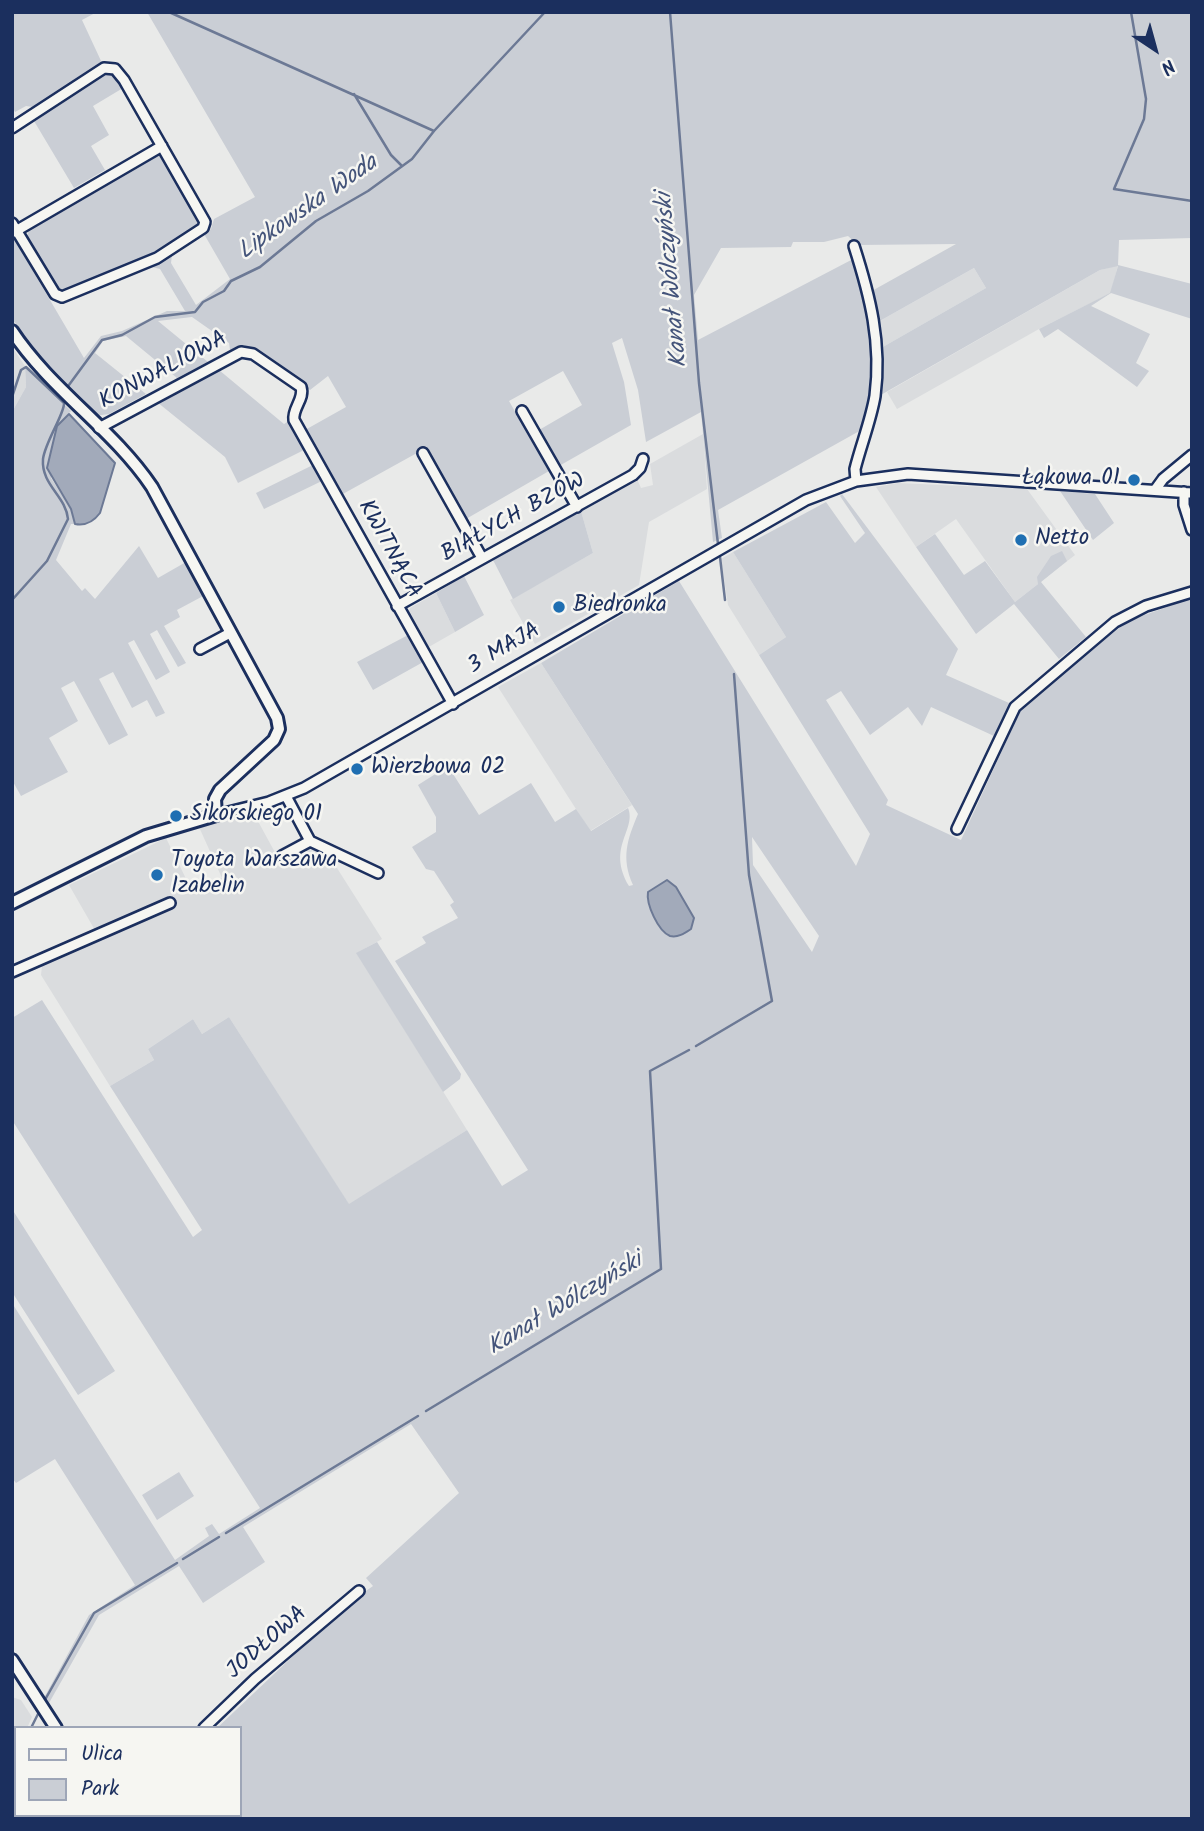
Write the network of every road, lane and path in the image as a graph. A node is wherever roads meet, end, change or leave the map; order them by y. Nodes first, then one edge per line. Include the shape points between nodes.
1 (12, 128) edge
2 (162, 146) junction
3 (14, 229) edge
4 (854, 246) dead end
5 (12, 331) edge
6 (522, 411) dead end
7 (293, 413) joint
8 (99, 428) junction
9 (423, 453) dead end
10 (1192, 455) edge
11 (643, 459) dead end
12 (856, 481) junction
13 (1155, 490) junction
14 (1188, 493) edge
15 (577, 507) junction
16 (1192, 530) edge
17 (482, 558) junction
18 (1192, 592) edge
19 (397, 606) junction
20 (230, 633) junction
21 (200, 649) dead end
22 (453, 704) junction
23 (286, 796) junction
24 (215, 815) junction
25 (957, 829) dead end
26 (310, 841) junction
27 (282, 856) dead end
28 (378, 873) dead end
29 (12, 903) edge
30 (170, 903) dead end
31 (13, 970) edge
32 (359, 1591) dead end
33 (12, 1660) edge
34 (55, 1726) edge
35 (206, 1726) edge

1 - 2 street via 104,68 115,69
2 - 3 street
2 - 3 street via 203,214 203,228 157,258 73,295 55,295
4 - 12 street via 875,320 876,377
5 - 8 main road
6 - 15 street
7 - 8 street, KONWALIOWA via 301,387 247,351
7 - 19 street, KWITNĄCA
8 - 20 main road via 152,487
9 - 17 street
10 - 13 street
11 - 15 street, BIAŁYCH BZÓW via 633,475
12 - 13 street, 3 MAJA via 931,475
12 - 22 street, 3 MAJA via 806,500
13 - 14 street, 3 MAJA
14 - 16 street via 1184,505
15 - 17 street, BIAŁYCH BZÓW
17 - 19 street, BIAŁYCH BZÓW
18 - 25 street via 1146,606 1115,622 1015,707
19 - 22 street, KWITNĄCA
20 - 21 street
20 - 24 main road via 279,729 274,740 220,790
22 - 23 street, 3 MAJA
23 - 24 street, 3 MAJA
23 - 26 street
24 - 29 main road, 3 MAJA via 146,836
26 - 27 street
26 - 28 street
30 - 31 street
32 - 35 street, JODŁOWA
33 - 34 main road

